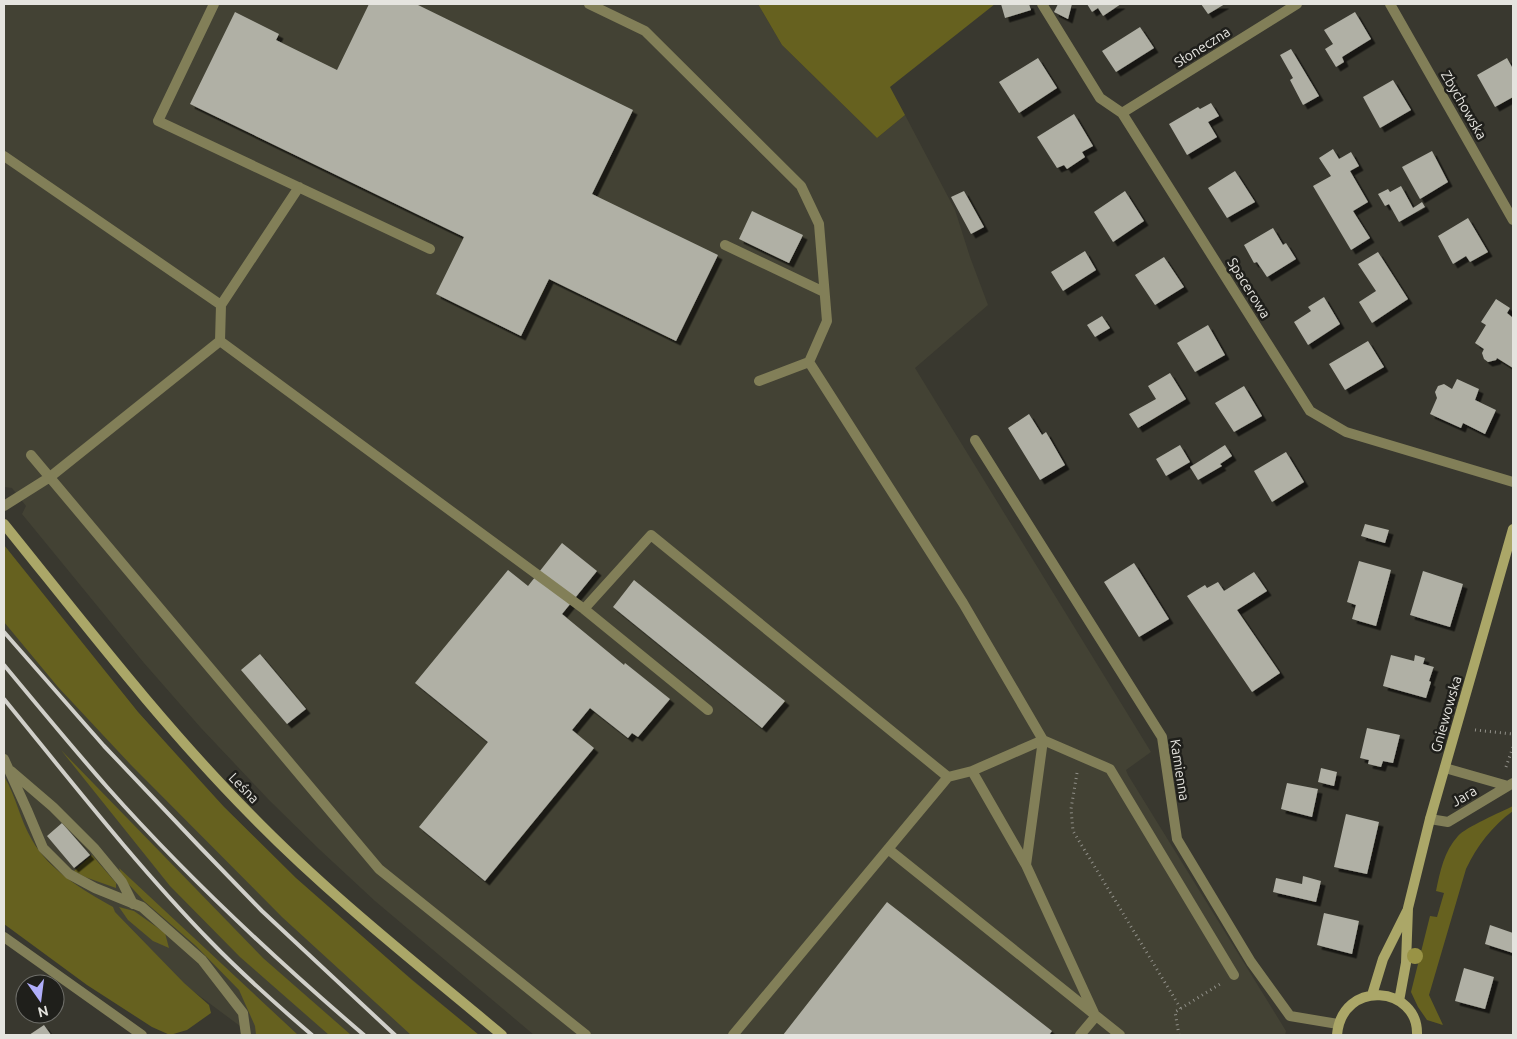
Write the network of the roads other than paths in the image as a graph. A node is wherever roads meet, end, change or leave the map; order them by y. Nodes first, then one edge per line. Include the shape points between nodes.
1 (214, 4) edge
2 (590, 4) edge
3 (1042, 4) edge
4 (1297, 4) edge
5 (1390, 4) edge
6 (1122, 113) junction
7 (4, 156) edge
8 (299, 187) junction
9 (1513, 220) edge
10 (725, 245) dead end
11 (430, 249) dead end
12 (824, 292) junction
13 (221, 305) junction
14 (220, 341) junction
15 (809, 362) junction
16 (758, 381) dead end
17 (975, 440) dead end
18 (31, 455) dead end
19 (50, 477) junction
20 (1513, 482) edge
21 (4, 506) edge
22 (4, 524) edge
23 (1513, 529) edge
24 (584, 609) junction
25 (708, 710) dead end
26 (1043, 740) junction
27 (6, 764) edge
28 (1445, 768) junction
29 (972, 771) junction
30 (948, 777) junction
31 (1511, 785) edge
32 (1430, 819) junction
33 (888, 849) junction
34 (1026, 865) junction
35 (133, 904) junction
36 (1408, 908) junction
37 (4, 937) edge
38 (1234, 975) road end
39 (1372, 995) junction
40 (1399, 1001) junction
41 (1096, 1016) junction
42 (1337, 1030) edge
43 (142, 1035) edge
44 (246, 1035) edge
45 (502, 1035) edge
46 (586, 1035) edge
47 (733, 1035) edge
48 (1080, 1035) edge
49 (1120, 1035) edge
50 (1417, 1035) edge

1 - 8 street via 158,121
2 - 12 street via 645,31 801,186 819,224
3 - 6 street, Spacerowa via 1100,98
4 - 6 street, Słoneczna
5 - 9 street, Zbychowska
6 - 20 street, Spacerowa via 1310,411 1346,432
7 - 13 street
8 - 11 street
8 - 13 street
10 - 12 street
12 - 15 street via 827,321
13 - 14 street
14 - 19 street
14 - 24 street
15 - 16 street
15 - 26 street via 963,603
17 - 42 street, Kamienna via 1162,737 1177,839 1251,962 1290,1016
18 - 19 street
19 - 21 street
19 - 46 street via 379,869
22 - 45 street, Leśna via 154,708 246,810 323,884
23 - 28 street, Gniewowska
24 - 25 street
24 - 30 street via 651,535
26 - 29 street
26 - 34 street
26 - 38 street via 1110,769
27 - 35 street via 94,848 122,882
27 - 35 street via 43,848 69,874
28 - 31 street, Jara
28 - 32 street, Gniewowska
29 - 30 street
29 - 34 street
30 - 33 street
31 - 32 street, Jara via 1448,822
32 - 36 street, Gniewowska
33 - 41 street
33 - 47 street
34 - 41 street
35 - 44 street via 142,907 202,960 242,1013
36 - 39 street, Gniewowska via 1383,959
36 - 40 street, Gniewowska via 1406,963
37 - 43 street
39 - 40 street
39 - 42 street via 1357,1000 1345,1010
40 - 50 street via 1411,1012
41 - 48 street
41 - 49 street

